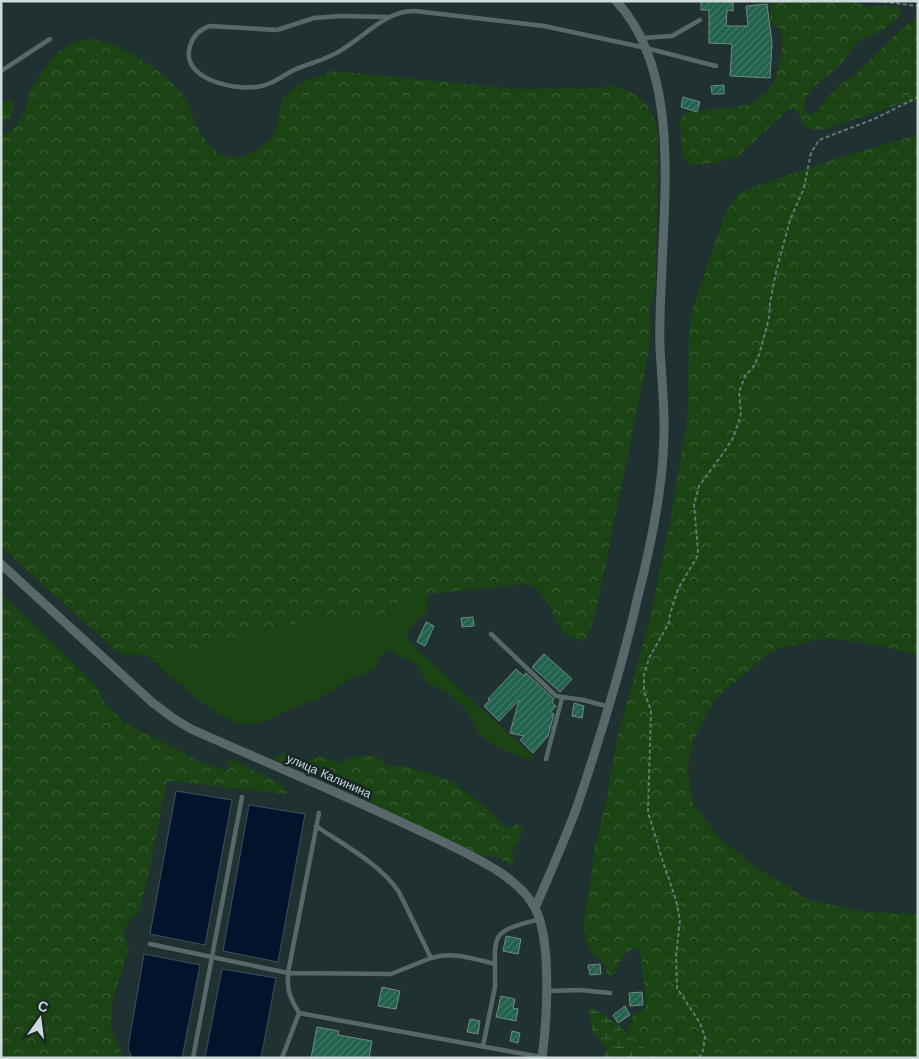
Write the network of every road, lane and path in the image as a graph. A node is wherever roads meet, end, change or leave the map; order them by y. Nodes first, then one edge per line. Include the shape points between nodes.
1 (616, 1) edge
2 (877, 1) edge
3 (918, 6) edge
4 (389, 17) junction
5 (700, 20) dead end
6 (641, 38) junction
7 (50, 39) dead end
8 (646, 48) junction
9 (716, 66) dead end
10 (1, 71) edge
11 (918, 97) edge
12 (1, 564) edge
13 (490, 634) dead end
14 (562, 698) junction
15 (610, 706) junction
16 (546, 760) dead end
17 (242, 797) dead end
18 (318, 813) dead end
19 (316, 826) junction
20 (535, 908) junction
21 (540, 919) junction
22 (150, 944) dead end
23 (212, 956) junction
24 (431, 958) junction
25 (495, 964) junction
26 (288, 973) junction
27 (546, 992) junction
28 (610, 993) dead end
29 (299, 1013) junction
30 (484, 1046) junction
31 (512, 1051) junction
32 (193, 1058) edge
33 (282, 1058) edge
34 (511, 1058) edge
35 (542, 1058) edge
36 (699, 1058) edge

1 - 6 street
2 - 3 path
4 - 4 lane via 342,51 258,87 232,86 207,79 193,68 188,57 194,36 210,26 277,30 314,18
4 - 8 lane via 415,10 544,26
5 - 6 lane via 672,36
6 - 8 street
7 - 10 lane
8 - 9 lane
8 - 15 street via 659,98 665,148 660,345 663,458 650,543
11 - 36 path via 874,120 818,140 811,153 804,188 790,220 776,272 759,355 739,392 741,413 738,424 733,438 699,486 694,505 696,557 678,589 666,631 649,658 644,675 644,692 651,710 648,812 680,920 677,988 700,1023 705,1037
12 - 20 street, улица Калинина via 173,718 490,867 513,882
13 - 14 lane
14 - 15 lane
14 - 16 lane
15 - 20 street via 575,812
17 - 23 lane
18 - 19 lane
19 - 24 lane via 393,882
19 - 26 lane
20 - 21 street, улица Калинина
21 - 25 lane via 500,933 496,942
21 - 27 street, улица Калинина
22 - 23 lane
23 - 26 lane
23 - 32 lane
24 - 25 lane via 457,956
24 - 26 lane via 391,974
25 - 30 lane via 495,986
26 - 29 lane via 289,996
27 - 28 lane via 580,990
27 - 35 street, улица Калинина
29 - 30 lane
29 - 33 lane
30 - 31 lane
31 - 34 lane
31 - 35 lane

